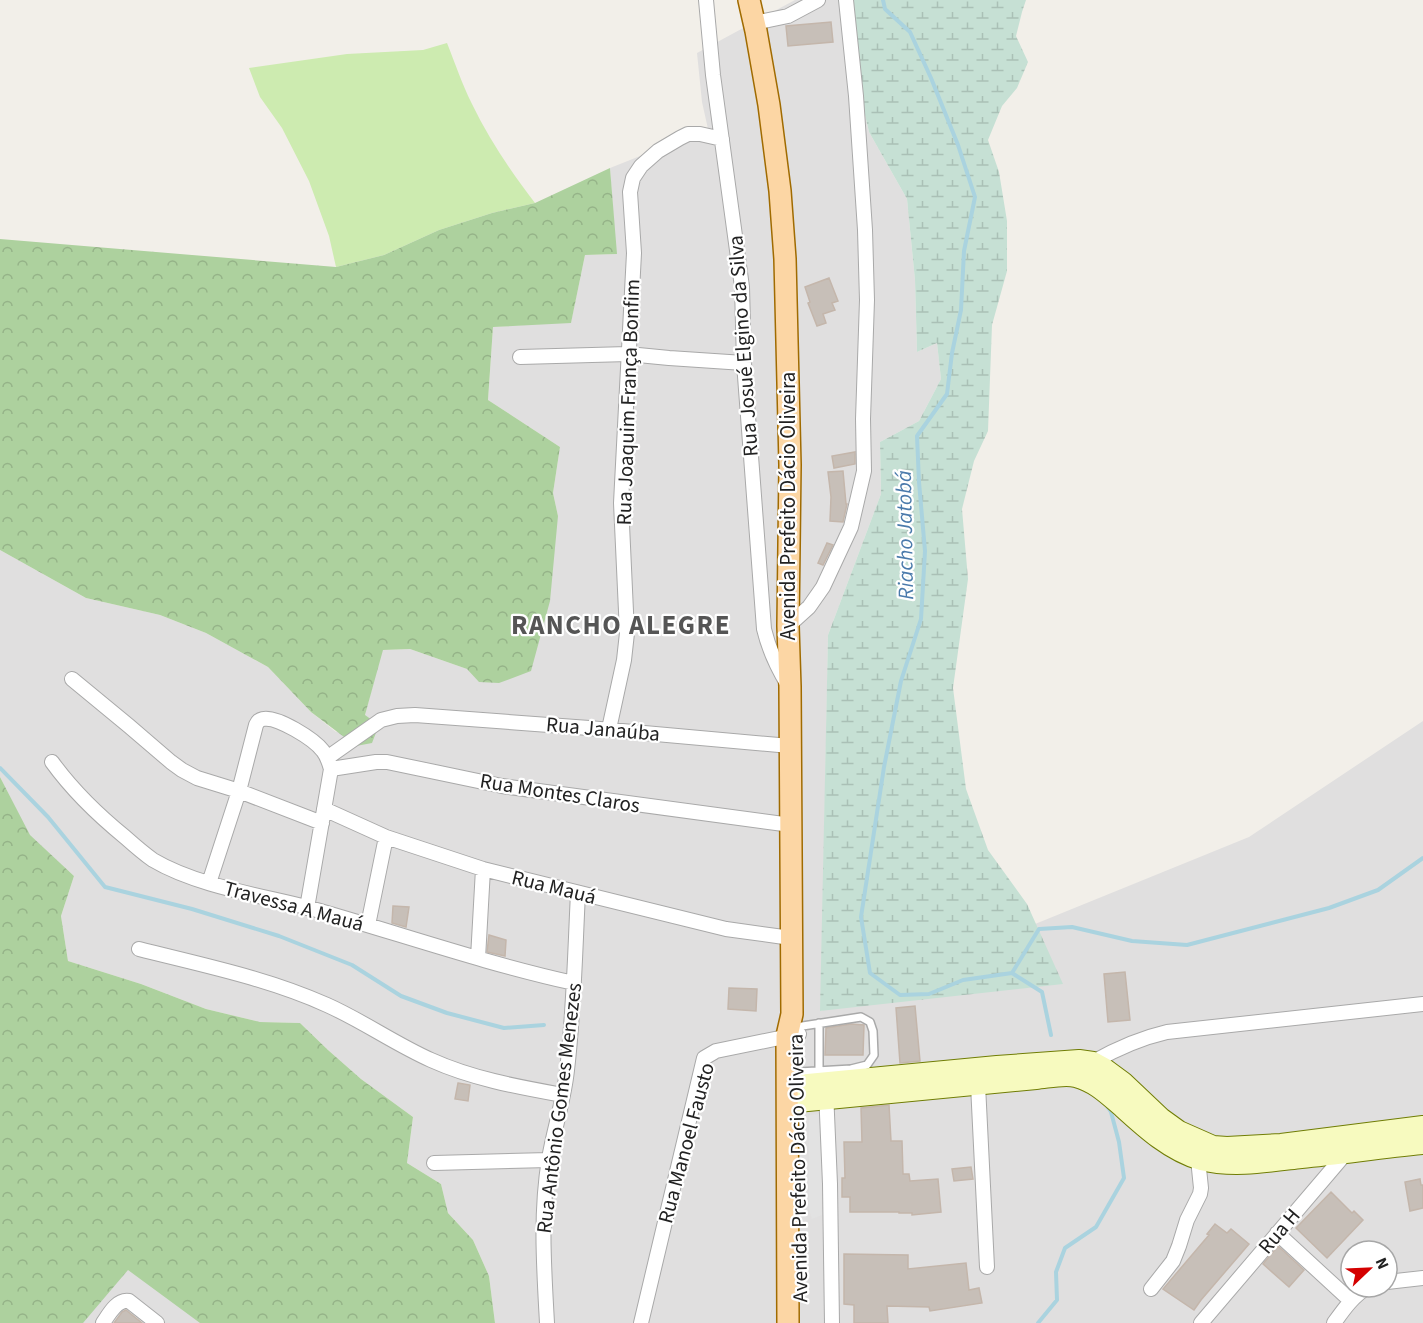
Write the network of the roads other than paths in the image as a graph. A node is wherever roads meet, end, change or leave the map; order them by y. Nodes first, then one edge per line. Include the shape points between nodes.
1 (706, 0) edge
2 (749, 0) edge
3 (818, 0) edge
4 (846, 0) edge
5 (754, 23) junction
6 (722, 139) junction
7 (628, 354) junction
8 (520, 357) dead end
9 (744, 363) junction
10 (788, 626) junction
11 (72, 679) dead end
12 (790, 687) junction
13 (609, 729) junction
14 (790, 746) junction
15 (52, 762) dead end
16 (329, 763) junction
17 (239, 791) junction
18 (324, 809) junction
19 (322, 823) junction
20 (791, 825) junction
21 (386, 837) junction
22 (483, 869) junction
23 (208, 883) junction
24 (578, 893) junction
25 (307, 908) junction
26 (368, 926) junction
27 (791, 939) junction
28 (139, 949) dead end
29 (478, 958) junction
30 (574, 983) junction
31 (1423, 1005) edge
32 (819, 1023) junction
33 (793, 1028) junction
34 (1094, 1062) junction
35 (1075, 1077) junction
36 (964, 1080) junction
37 (805, 1087) junction
38 (563, 1095) junction
39 (1423, 1126) edge
40 (1345, 1144) junction
41 (1423, 1144) edge
42 (1198, 1159) junction
43 (549, 1160) junction
44 (434, 1163) dead end
45 (1277, 1233) junction
46 (987, 1267) dead end
47 (1423, 1278) edge
48 (1399, 1281) edge
49 (1151, 1289) dead end
50 (1351, 1301) joint
51 (103, 1323) edge
52 (157, 1323) edge
53 (547, 1323) edge
54 (641, 1323) edge
55 (788, 1323) edge
56 (800, 1323) edge
57 (832, 1323) edge
58 (1202, 1323) edge
59 (1334, 1323) edge

1 - 6 street, Rua Josué Elgino da Silva
2 - 5 main road, Avenida Prefeito Dácio Oliveira
3 - 5 street via 788,16
4 - 10 street via 865,230 864,471 851,527 823,587
5 - 10 main road, Avenida Prefeito Dácio Oliveira via 769,105 785,259 790,465
6 - 7 street, Rua Joaquim França Bonfim via 688,134 658,151 633,178 630,192 634,253
6 - 9 street, Rua Josué Elgino da Silva via 742,287
7 - 8 street
7 - 9 street
7 - 13 street, Rua Joaquim França Bonfim via 621,503 627,633
9 - 12 street, Rua Josué Elgino da Silva via 764,629 768,648
10 - 12 main road, Avenida Prefeito Dácio Oliveira
11 - 17 street via 182,770
12 - 14 main road, Avenida Prefeito Dácio Oliveira
13 - 14 street, Rua Janaúba
13 - 16 street, Rua Janaúba via 397,716 381,720
14 - 20 main road, Avenida Prefeito Dácio Oliveira
15 - 23 street, Travessa A Mauá via 99,816 141,851 172,870
16 - 17 street via 310,738 274,720 262,719 254,731
16 - 18 street
16 - 20 street, Rua Montes Claros via 387,762 502,786
17 - 19 street
17 - 23 street
18 - 19 street
18 - 21 street, Rua Mauá
19 - 25 street
20 - 27 main road, Avenida Prefeito Dácio Oliveira
21 - 22 street, Rua Mauá
21 - 26 street
22 - 24 street, Rua Mauá
22 - 29 street
23 - 25 street, Travessa A Mauá
24 - 27 street, Rua Mauá
24 - 30 street, Rua Antônio Gomes Menezes
25 - 26 street, Travessa A Mauá
26 - 29 street, Travessa A Mauá
27 - 33 main road, Avenida Prefeito Dácio Oliveira
28 - 38 street via 293,991 328,1005 412,1051 468,1074
29 - 30 street, Travessa A Mauá
30 - 38 street, Rua Antônio Gomes Menezes
31 - 34 street via 1167,1032 1142,1039
32 - 33 lane
32 - 37 lane
32 - 37 lane via 861,1017 870,1022 874,1055 867,1065
33 - 37 main road, Avenida Prefeito Dácio Oliveira
33 - 54 street, Rua Manoel Fausto via 704,1058
34 - 35 lane
34 - 36 street via 1069,1060
34 - 40 street via 1179,1131 1213,1146
35 - 36 street
35 - 42 street via 1096,1085 1164,1142
36 - 37 street
36 - 46 street
37 - 55 main road, Avenida Prefeito Dácio Oliveira
37 - 56 main road, Avenida Prefeito Dácio Oliveira
37 - 57 street via 830,1184
38 - 43 street, Rua Antônio Gomes Menezes
39 - 40 street
40 - 41 street
40 - 42 street via 1263,1162 1230,1164
40 - 45 street, Rua H
42 - 49 street via 1200,1194 1173,1261
43 - 44 street
43 - 53 street, Rua Antônio Gomes Menezes via 543,1236
45 - 50 street
45 - 58 street, Rua H
47 - 48 street
50 - 59 street
51 - 52 street via 124,1300

